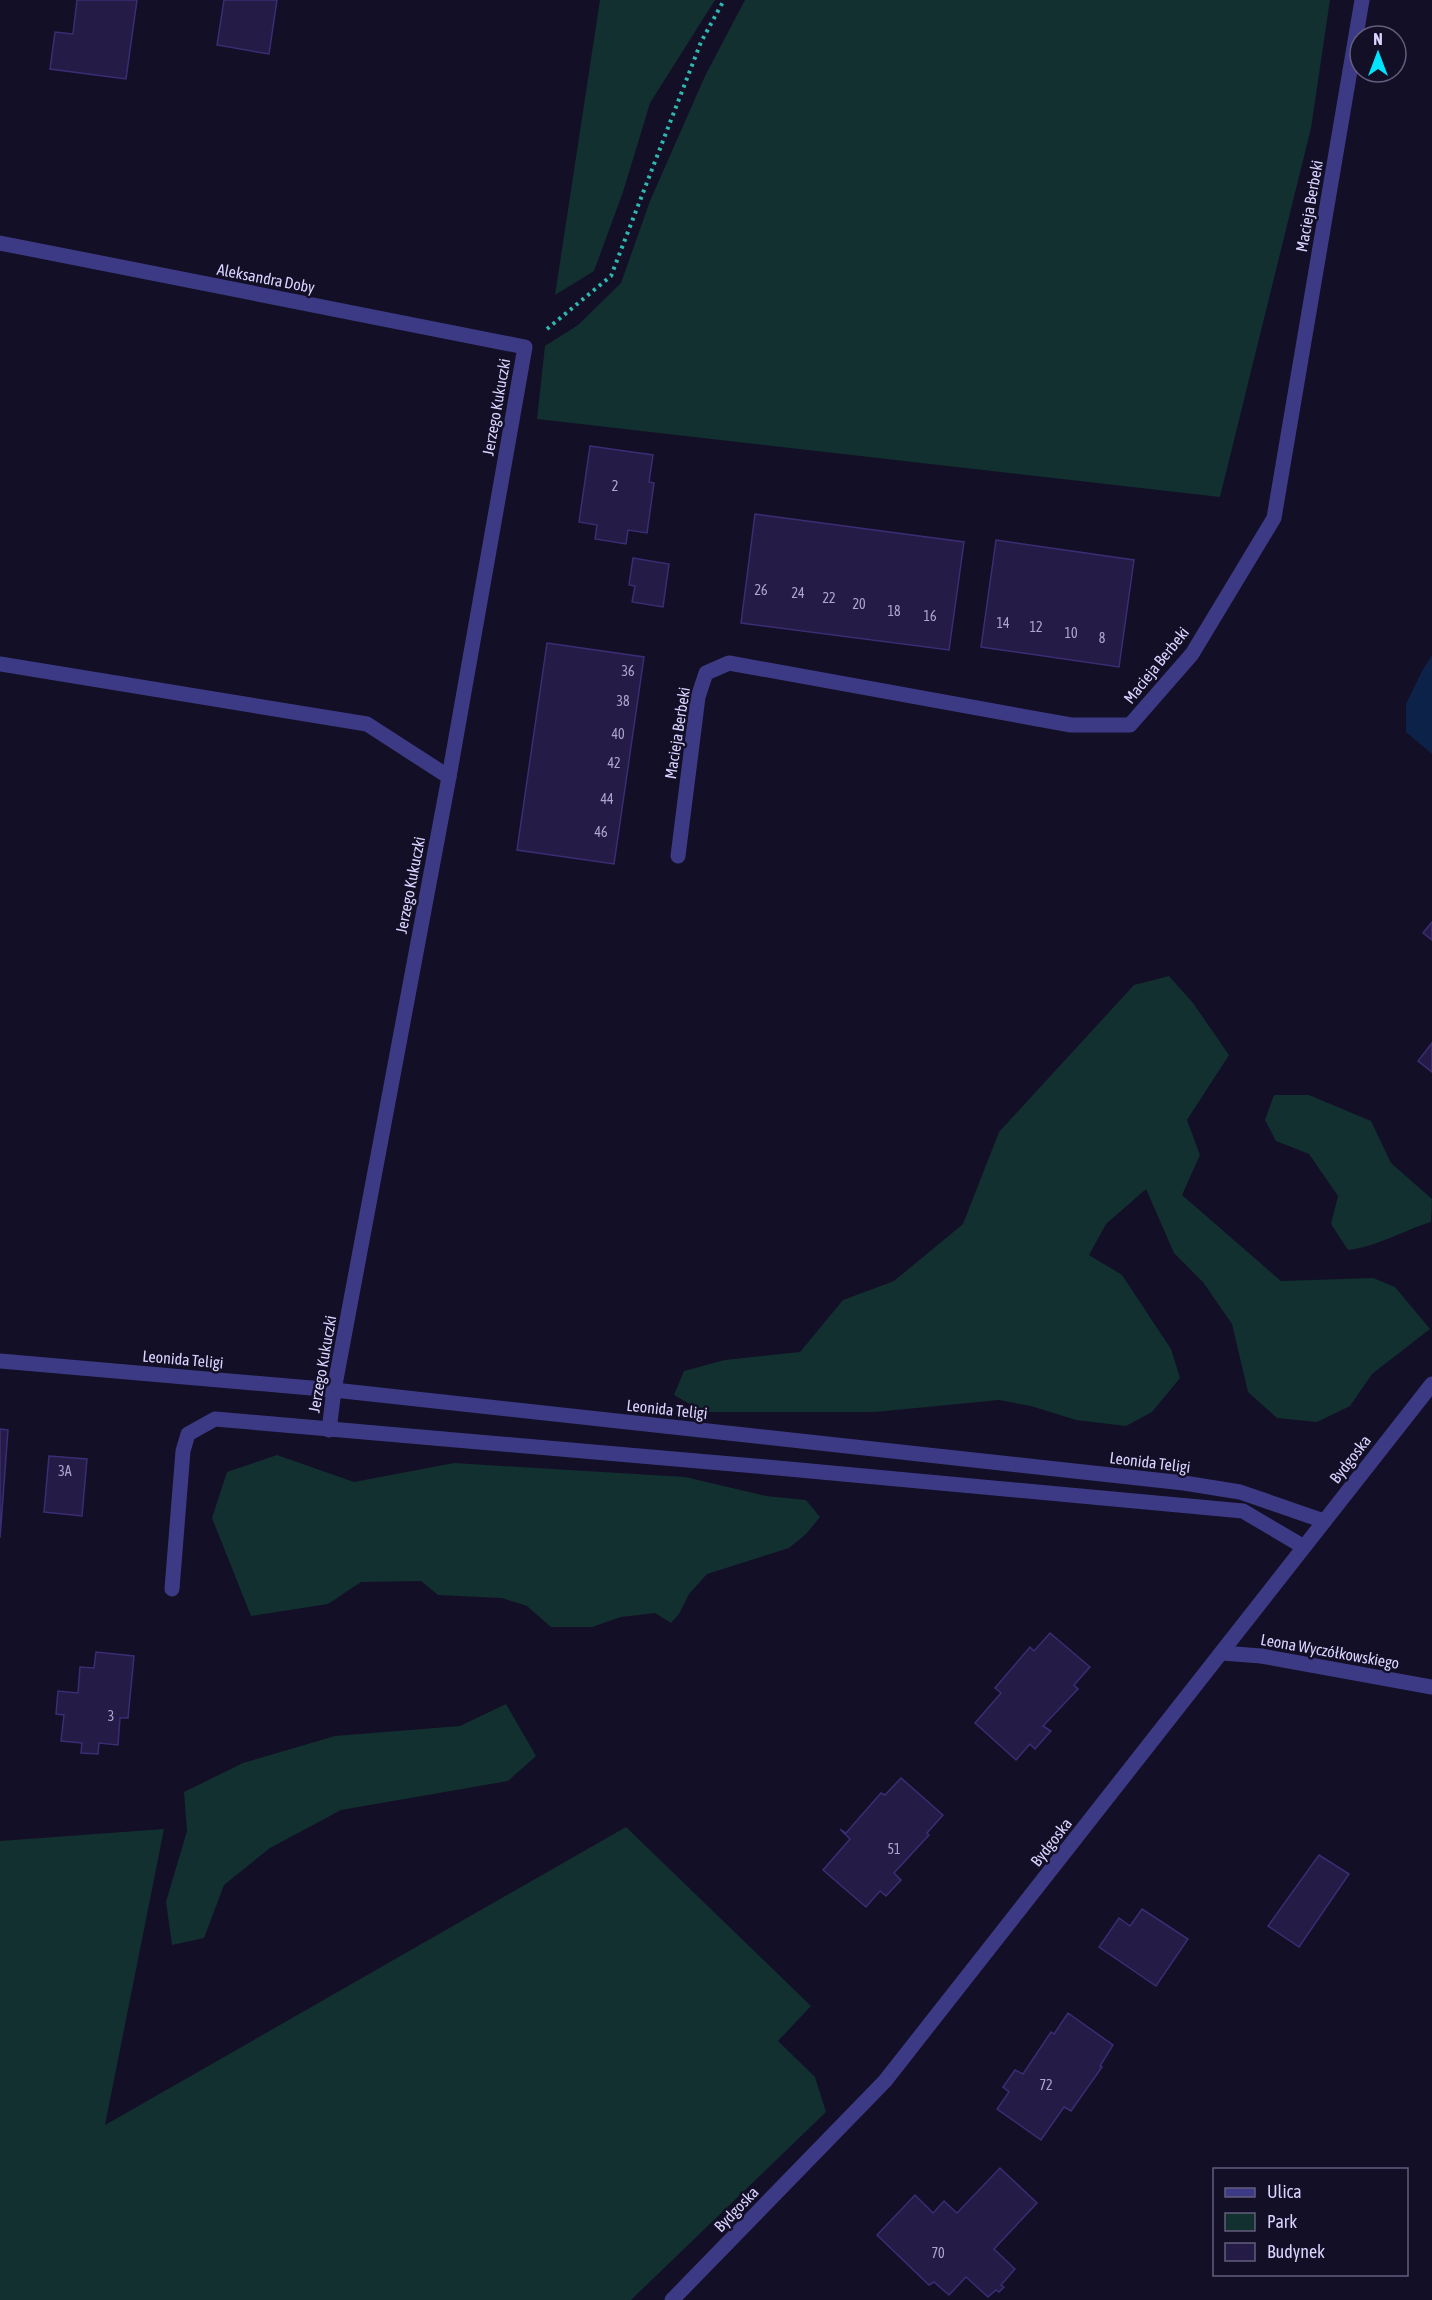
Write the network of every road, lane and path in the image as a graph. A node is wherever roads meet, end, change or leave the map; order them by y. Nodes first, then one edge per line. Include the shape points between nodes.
1 (724, 0) edge
2 (1362, 0) edge
3 (0, 243) edge
4 (525, 347) junction
5 (0, 664) edge
6 (449, 777) junction
7 (678, 856) dead end
8 (0, 1361) edge
9 (1432, 1384) edge
10 (334, 1390) junction
11 (329, 1430) junction
12 (1324, 1521) junction
13 (1304, 1547) junction
14 (172, 1589) dead end
15 (1222, 1653) junction
16 (1432, 1687) edge
17 (672, 2300) edge

1 - 4 path via 701,42 611,276
2 - 7 street, Macieja Berbeki via 1274,518 1192,654 1130,725 1071,725 729,663 706,673 698,697
3 - 4 street, Aleksandra Doby
4 - 6 street, Jerzego Kukuczki
5 - 6 street via 368,724
6 - 10 street, Jerzego Kukuczki
8 - 10 street, Leonida Teligi
9 - 12 street, Bydgoska
10 - 11 street, Jerzego Kukuczki
10 - 12 street, Leonida Teligi via 1184,1483 1240,1492
11 - 13 street via 1243,1511
11 - 14 street via 215,1419 188,1434 183,1450
12 - 13 street, Bydgoska
13 - 15 street, Bydgoska
15 - 16 street, Leona Wyczółkowskiego via 1261,1656
15 - 17 street, Bydgoska via 885,2081

